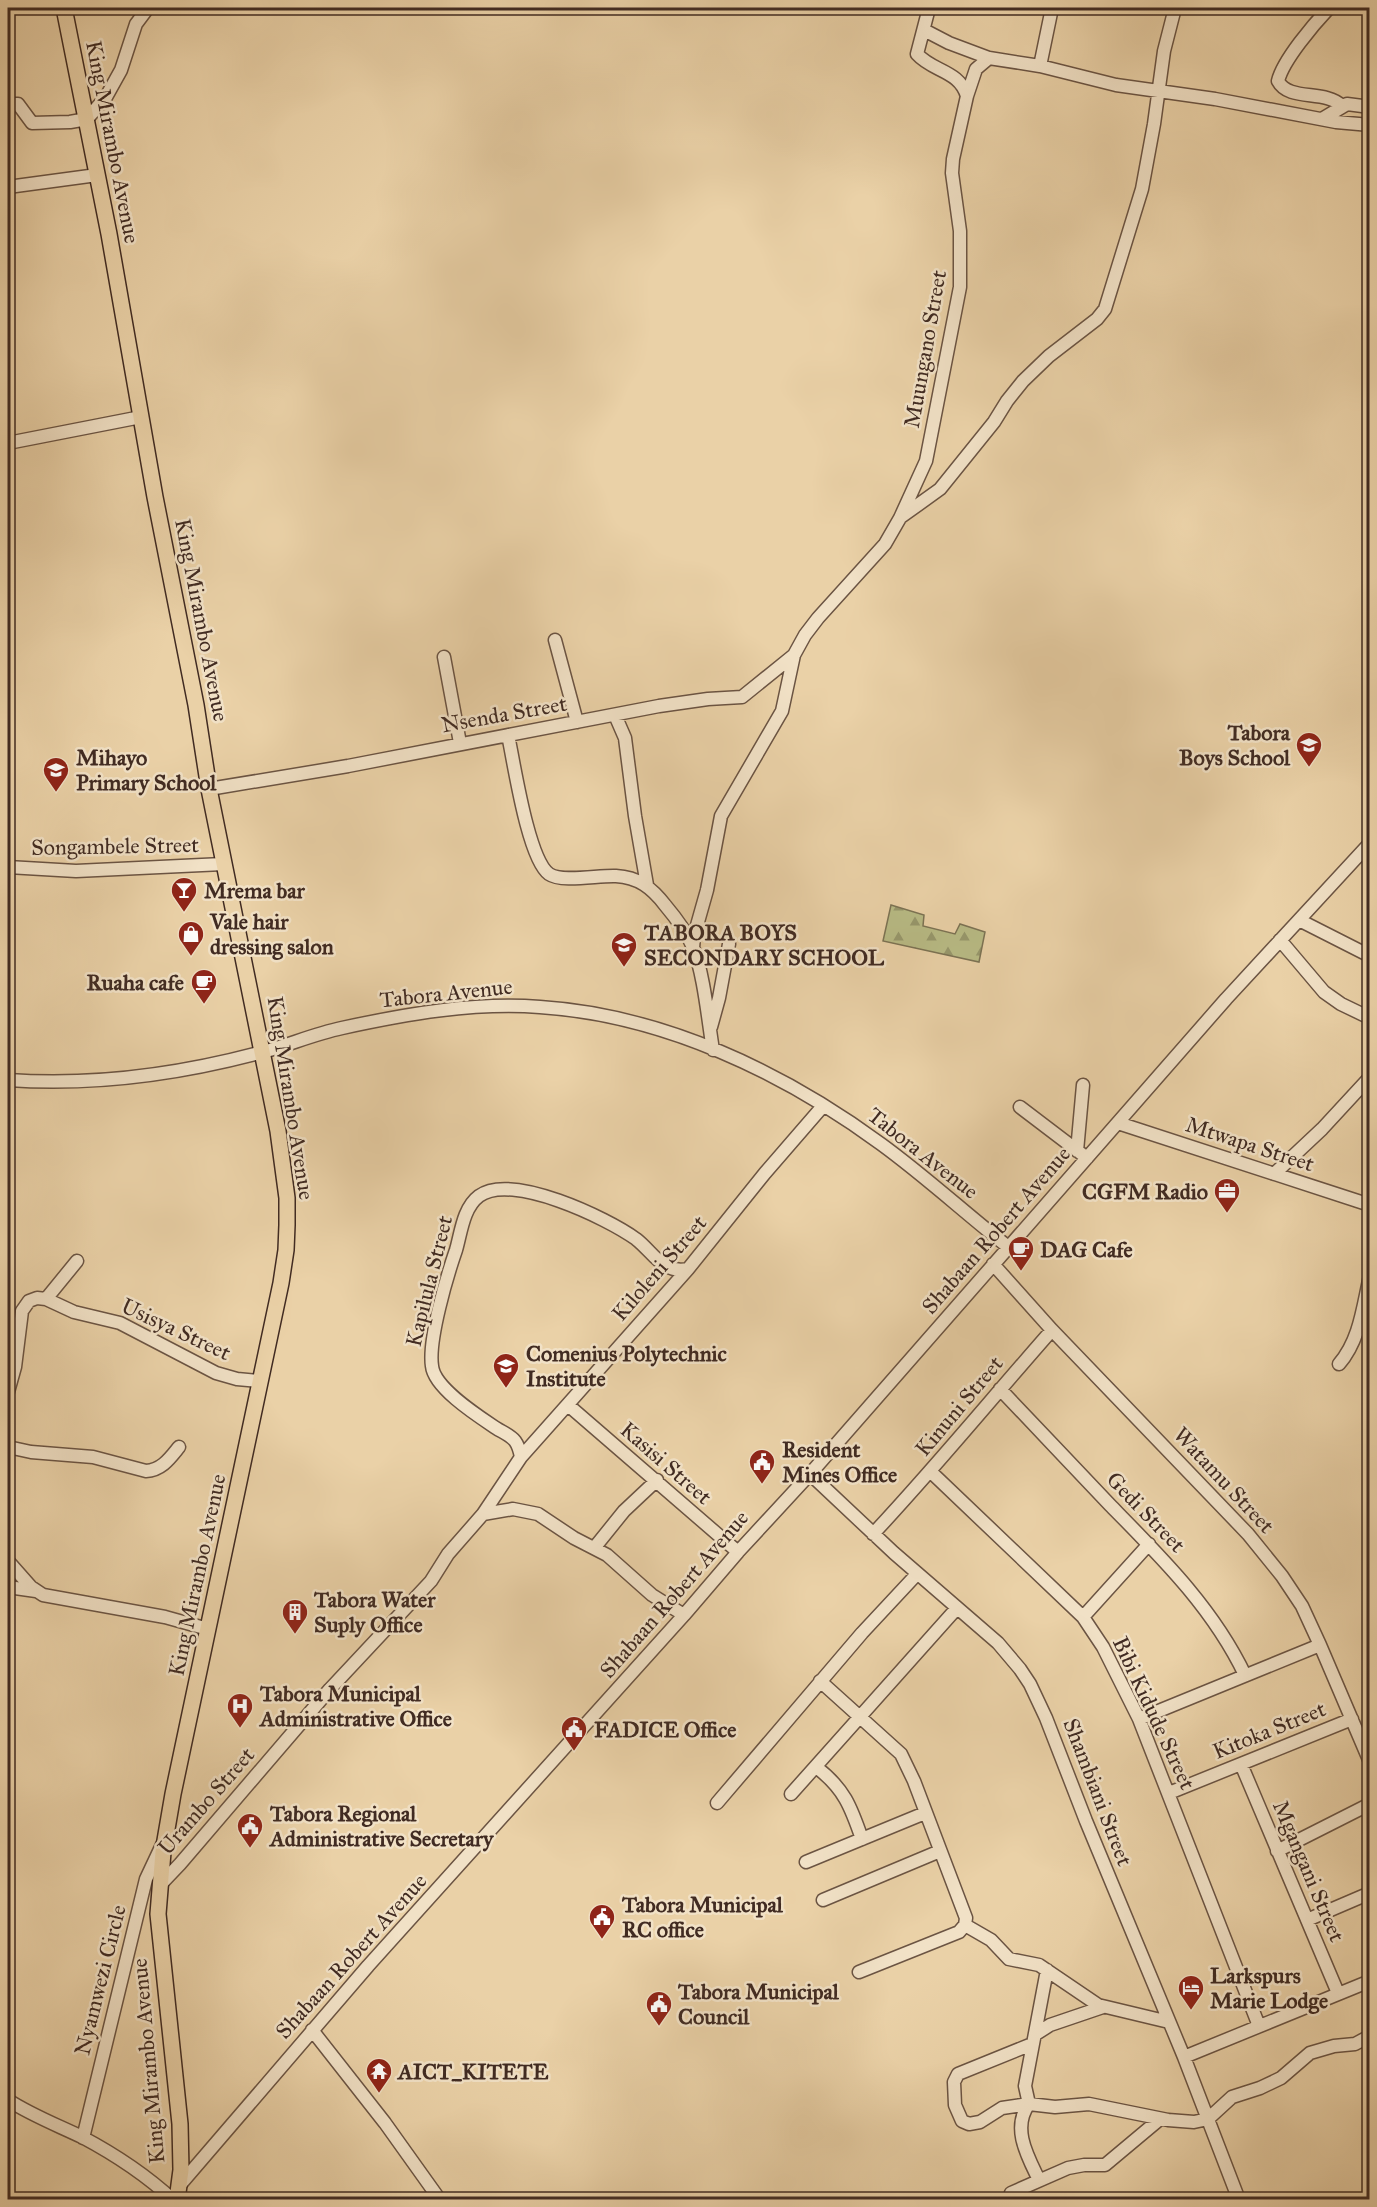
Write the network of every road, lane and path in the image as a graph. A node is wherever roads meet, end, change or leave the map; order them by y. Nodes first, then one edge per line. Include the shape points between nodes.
1 (64, 8) edge
2 (148, 8) edge
3 (928, 8) edge
4 (1052, 8) edge
5 (1175, 8) edge
6 (1313, 8) edge
7 (1329, 8) edge
8 (1316, 21) junction
9 (924, 30) junction
10 (989, 58) junction
11 (1040, 66) junction
12 (1160, 92) junction
13 (967, 96) junction
14 (8, 104) edge
15 (1342, 106) junction
16 (1370, 107) edge
17 (87, 119) junction
18 (1322, 119) junction
19 (1370, 125) edge
20 (98, 175) junction
21 (8, 187) edge
22 (141, 417) junction
23 (8, 443) edge
24 (900, 518) junction
25 (555, 640) dead end
26 (794, 655) junction
27 (444, 657) dead end
28 (615, 715) junction
29 (577, 722) junction
30 (508, 735) junction
31 (460, 743) junction
32 (209, 789) junction
33 (1370, 843) edge
34 (1365, 859) edge
35 (223, 864) junction
36 (8, 867) edge
37 (647, 885) junction
38 (1299, 920) junction
39 (1280, 940) junction
40 (729, 944) dead end
41 (693, 948) junction
42 (1370, 956) edge
43 (1370, 1018) edge
44 (710, 1031) junction
45 (713, 1050) junction
46 (262, 1052) junction
47 (1370, 1077) edge
48 (8, 1080) edge
49 (1083, 1085) dead end
50 (823, 1106) junction
51 (1020, 1107) dead end
52 (1118, 1123) junction
53 (1082, 1155) junction
54 (1274, 1174) junction
55 (1370, 1205) edge
56 (1007, 1246) junction
57 (77, 1261) dead end
58 (993, 1264) junction
59 (662, 1265) junction
60 (688, 1269) junction
61 (1370, 1276) edge
62 (665, 1294) junction
63 (46, 1299) junction
64 (1052, 1330) junction
65 (1340, 1364) dead end
66 (259, 1381) junction
67 (1000, 1389) junction
68 (8, 1392) edge
69 (568, 1404) junction
70 (512, 1438) junction
71 (536, 1441) junction
72 (8, 1447) edge
73 (179, 1447) dead end
74 (521, 1457) junction
75 (931, 1472) junction
76 (810, 1474) junction
77 (657, 1480) junction
78 (483, 1514) junction
79 (873, 1534) junction
80 (1149, 1544) junction
81 (595, 1547) junction
82 (738, 1552) junction
83 (8, 1561) edge
84 (917, 1574) junction
85 (8, 1587) edge
86 (36, 1591) junction
87 (957, 1608) junction
88 (684, 1615) junction
89 (1083, 1617) junction
90 (208, 1629) junction
91 (1320, 1645) junction
92 (1245, 1675) junction
93 (820, 1682) junction
94 (860, 1717) junction
95 (1139, 1719) junction
96 (1352, 1719) junction
97 (1370, 1762) edge
98 (1241, 1764) junction
99 (816, 1767) junction
100 (1169, 1793) junction
101 (791, 1794) dead end
102 (717, 1803) dead end
103 (1370, 1804) edge
104 (925, 1813) junction
105 (166, 1835) junction
106 (862, 1839) junction
107 (940, 1851) junction
108 (1277, 1851) junction
109 (806, 1862) dead end
110 (160, 1885) junction
111 (1370, 1893) edge
112 (823, 1900) dead end
113 (1307, 1920) junction
114 (965, 1925) junction
115 (1047, 1970) junction
116 (859, 1972) dead end
117 (1370, 1981) edge
118 (1338, 1993) junction
119 (1103, 2007) junction
120 (1169, 2022) junction
121 (1259, 2026) junction
122 (312, 2030) junction
123 (1370, 2036) edge
124 (1034, 2039) junction
125 (1184, 2057) junction
126 (1025, 2089) junction
127 (8, 2100) edge
128 (1029, 2104) junction
129 (1010, 2106) junction
130 (1160, 2119) junction
131 (1208, 2119) junction
132 (83, 2138) junction
133 (1039, 2180) junction
134 (1011, 2193) dead end
135 (177, 2195) edge
136 (440, 2199) edge
137 (1239, 2199) edge

1 - 17 main road, King Mirambo Avenue
2 - 17 street via 136,24 122,70
3 - 9 street
4 - 11 street
5 - 12 street, Muungano Street via 1164,51
6 - 8 street
7 - 8 street
8 - 15 street via 1284,67 1279,84 1287,91 1333,99
9 - 10 street
9 - 13 street via 918,54 958,79
10 - 11 street
10 - 13 street, Muungano Street via 976,69
11 - 12 street
12 - 18 street
12 - 24 street, Muungano Street via 1142,189 1105,309 1023,381 940,489
13 - 24 street, Muungano Street via 952,166 960,231 960,287 929,451
14 - 17 street via 18,104 32,123
15 - 16 street
15 - 18 street
17 - 20 main road, King Mirambo Avenue
18 - 19 street
20 - 21 street
20 - 22 main road, King Mirambo Avenue
22 - 23 street
22 - 32 main road, King Mirambo Avenue
24 - 26 street, Muungano Street via 880,551 814,624
25 - 29 street
26 - 28 street, Nsenda Street via 742,697
26 - 41 street, Muungano Street via 782,711 721,816
27 - 31 street
28 - 29 street, Nsenda Street
28 - 37 street via 625,738
29 - 30 street, Nsenda Street
30 - 31 street, Nsenda Street
30 - 37 street via 529,838 542,867 560,878 623,876
31 - 32 street, Nsenda Street
32 - 35 main road, King Mirambo Avenue
33 - 34 street, Shabaan Robert Avenue
34 - 38 street, Shabaan Robert Avenue
35 - 36 street, Songambele Street via 88,871
35 - 46 main road, King Mirambo Avenue
37 - 41 street, Muungano Street via 676,918
38 - 39 street, Shabaan Robert Avenue
38 - 42 street
39 - 43 street via 1324,992
39 - 52 street, Shabaan Robert Avenue
40 - 44 street
41 - 44 street, Muungano Street
44 - 45 street, Muungano Street
45 - 46 street, Tabora Avenue via 621,1018 512,1006 458,1009 371,1022
45 - 50 street, Tabora Avenue
46 - 48 street, Tabora Avenue via 123,1079
46 - 66 main road, King Mirambo Avenue via 278,1131 287,1238 276,1311
47 - 54 street
49 - 53 street
50 - 56 street, Tabora Avenue via 884,1146
50 - 60 street, Kiloleni Street
51 - 53 street
52 - 53 street, Shabaan Robert Avenue
52 - 54 street, Mtwapa Street
53 - 56 street, Shabaan Robert Avenue
54 - 55 street, Mtwapa Street
56 - 58 street, Shabaan Robert Avenue
57 - 63 street
58 - 64 street, Watamu Street
58 - 76 street, Shabaan Robert Avenue
59 - 60 street via 680,1271
59 - 62 street
59 - 70 street, Kapilula Street via 636,1239 568,1204 507,1189 478,1197 464,1221 450,1266 434,1336 432,1368 444,1388
60 - 62 street, Kiloleni Street
61 - 65 street via 1354,1342
62 - 69 street, Kiloleni Street
63 - 66 street, Usisya Street via 74,1312 120,1323 216,1373
63 - 68 street via 29,1301 22,1311
64 - 67 street, Kinuni Street
64 - 91 street, Watamu Street via 1248,1534 1302,1606
66 - 90 main road, King Mirambo Avenue
67 - 75 street, Kinuni Street
67 - 80 street, Gedi Street
69 - 71 street, Kiloleni Street
69 - 77 street, Kasisi Street
70 - 71 street, Kapilula Street
70 - 74 street
71 - 74 street, Kiloleni Street
72 - 73 street via 93,1457 146,1472 160,1467
74 - 78 street, Kiloleni Street
75 - 79 street, Kinuni Street
75 - 89 street, Bibi Kidude Street
76 - 79 street, Shambiani Street
76 - 82 street, Shabaan Robert Avenue
77 - 81 street via 624,1511
77 - 82 street, Kasisi Street
78 - 81 street via 513,1509 538,1514
78 - 110 street, Urambo Street via 430,1581 330,1689
79 - 84 street, Shambiani Street
80 - 89 street
80 - 92 street, Gedi Street via 1209,1615
81 - 88 street via 652,1595
82 - 88 street, Shabaan Robert Avenue
83 - 86 street
84 - 87 street, Shambiani Street
84 - 93 street
85 - 86 street
86 - 90 street
87 - 94 street
87 - 120 street, Shambiani Street via 1010,1656 1038,1699
88 - 122 street, Shabaan Robert Avenue
89 - 95 street, Bibi Kidude Street via 1103,1647
90 - 105 main road, King Mirambo Avenue
91 - 92 street
91 - 96 street, Watamu Street
92 - 95 street
93 - 94 street
93 - 102 street
94 - 99 street
94 - 104 street via 901,1754
95 - 100 street, Bibi Kidude Street
96 - 97 street, Watamu Street
96 - 98 street, Kitoka Street
98 - 100 street, Kitoka Street
98 - 108 street, Mgangani Street
99 - 101 street
99 - 106 street via 846,1797
100 - 121 street, Bibi Kidude Street
103 - 108 street
104 - 106 street
104 - 107 street
105 - 110 main road, King Mirambo Avenue
105 - 132 street, Nyamwezi Circle via 146,1879
106 - 109 street
107 - 112 street
107 - 114 street via 966,1918
108 - 113 street, Mgangani Street
110 - 135 main road, King Mirambo Avenue via 158,1914 180,2124
111 - 113 street
113 - 118 street, Mgangani Street
114 - 115 street via 992,1940 1009,1959
114 - 116 street via 959,1932
115 - 119 street
115 - 124 street
117 - 118 street
118 - 121 street
119 - 120 street
119 - 124 street via 1050,2025
120 - 125 street, Shambiani Street
121 - 125 street
122 - 135 street, Shabaan Robert Avenue
122 - 136 street
123 - 131 street via 1355,2044 1310,2053 1271,2084 1232,2097
124 - 126 street
124 - 129 street via 955,2078 955,2105 965,2123 975,2124
125 - 131 street, Shambiani Street
126 - 128 street
126 - 129 street
127 - 132 street
128 - 129 street
128 - 130 street via 1096,2105
128 - 133 street via 1022,2115 1021,2133
130 - 131 street via 1188,2123
130 - 133 street via 1105,2165 1077,2166
131 - 137 street, Shambiani Street
132 - 135 street
133 - 134 street

